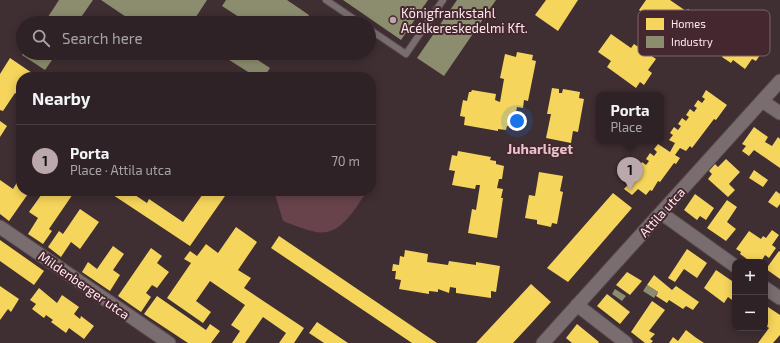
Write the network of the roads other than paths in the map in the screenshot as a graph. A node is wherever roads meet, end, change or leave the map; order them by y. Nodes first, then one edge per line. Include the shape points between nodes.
1 (326, 0) edge
2 (443, 0) edge
3 (350, 16) edge
4 (376, 34) edge
5 (780, 81) edge
6 (762, 101) junction
7 (780, 113) edge
8 (661, 213) junction
9 (0, 227) edge
10 (732, 264) edge
11 (768, 290) edge
12 (780, 298) edge
13 (578, 305) junction
14 (169, 343) edge
15 (543, 343) edge
16 (626, 343) edge

1 - 3 lane
2 - 4 lane via 406,54
5 - 6 street, Attila utca
6 - 7 street
6 - 8 street, Attila utca
8 - 10 street
8 - 13 street, Attila utca
9 - 14 street, Mildenberger utca
11 - 12 street
13 - 15 street, Attila utca
13 - 16 street

